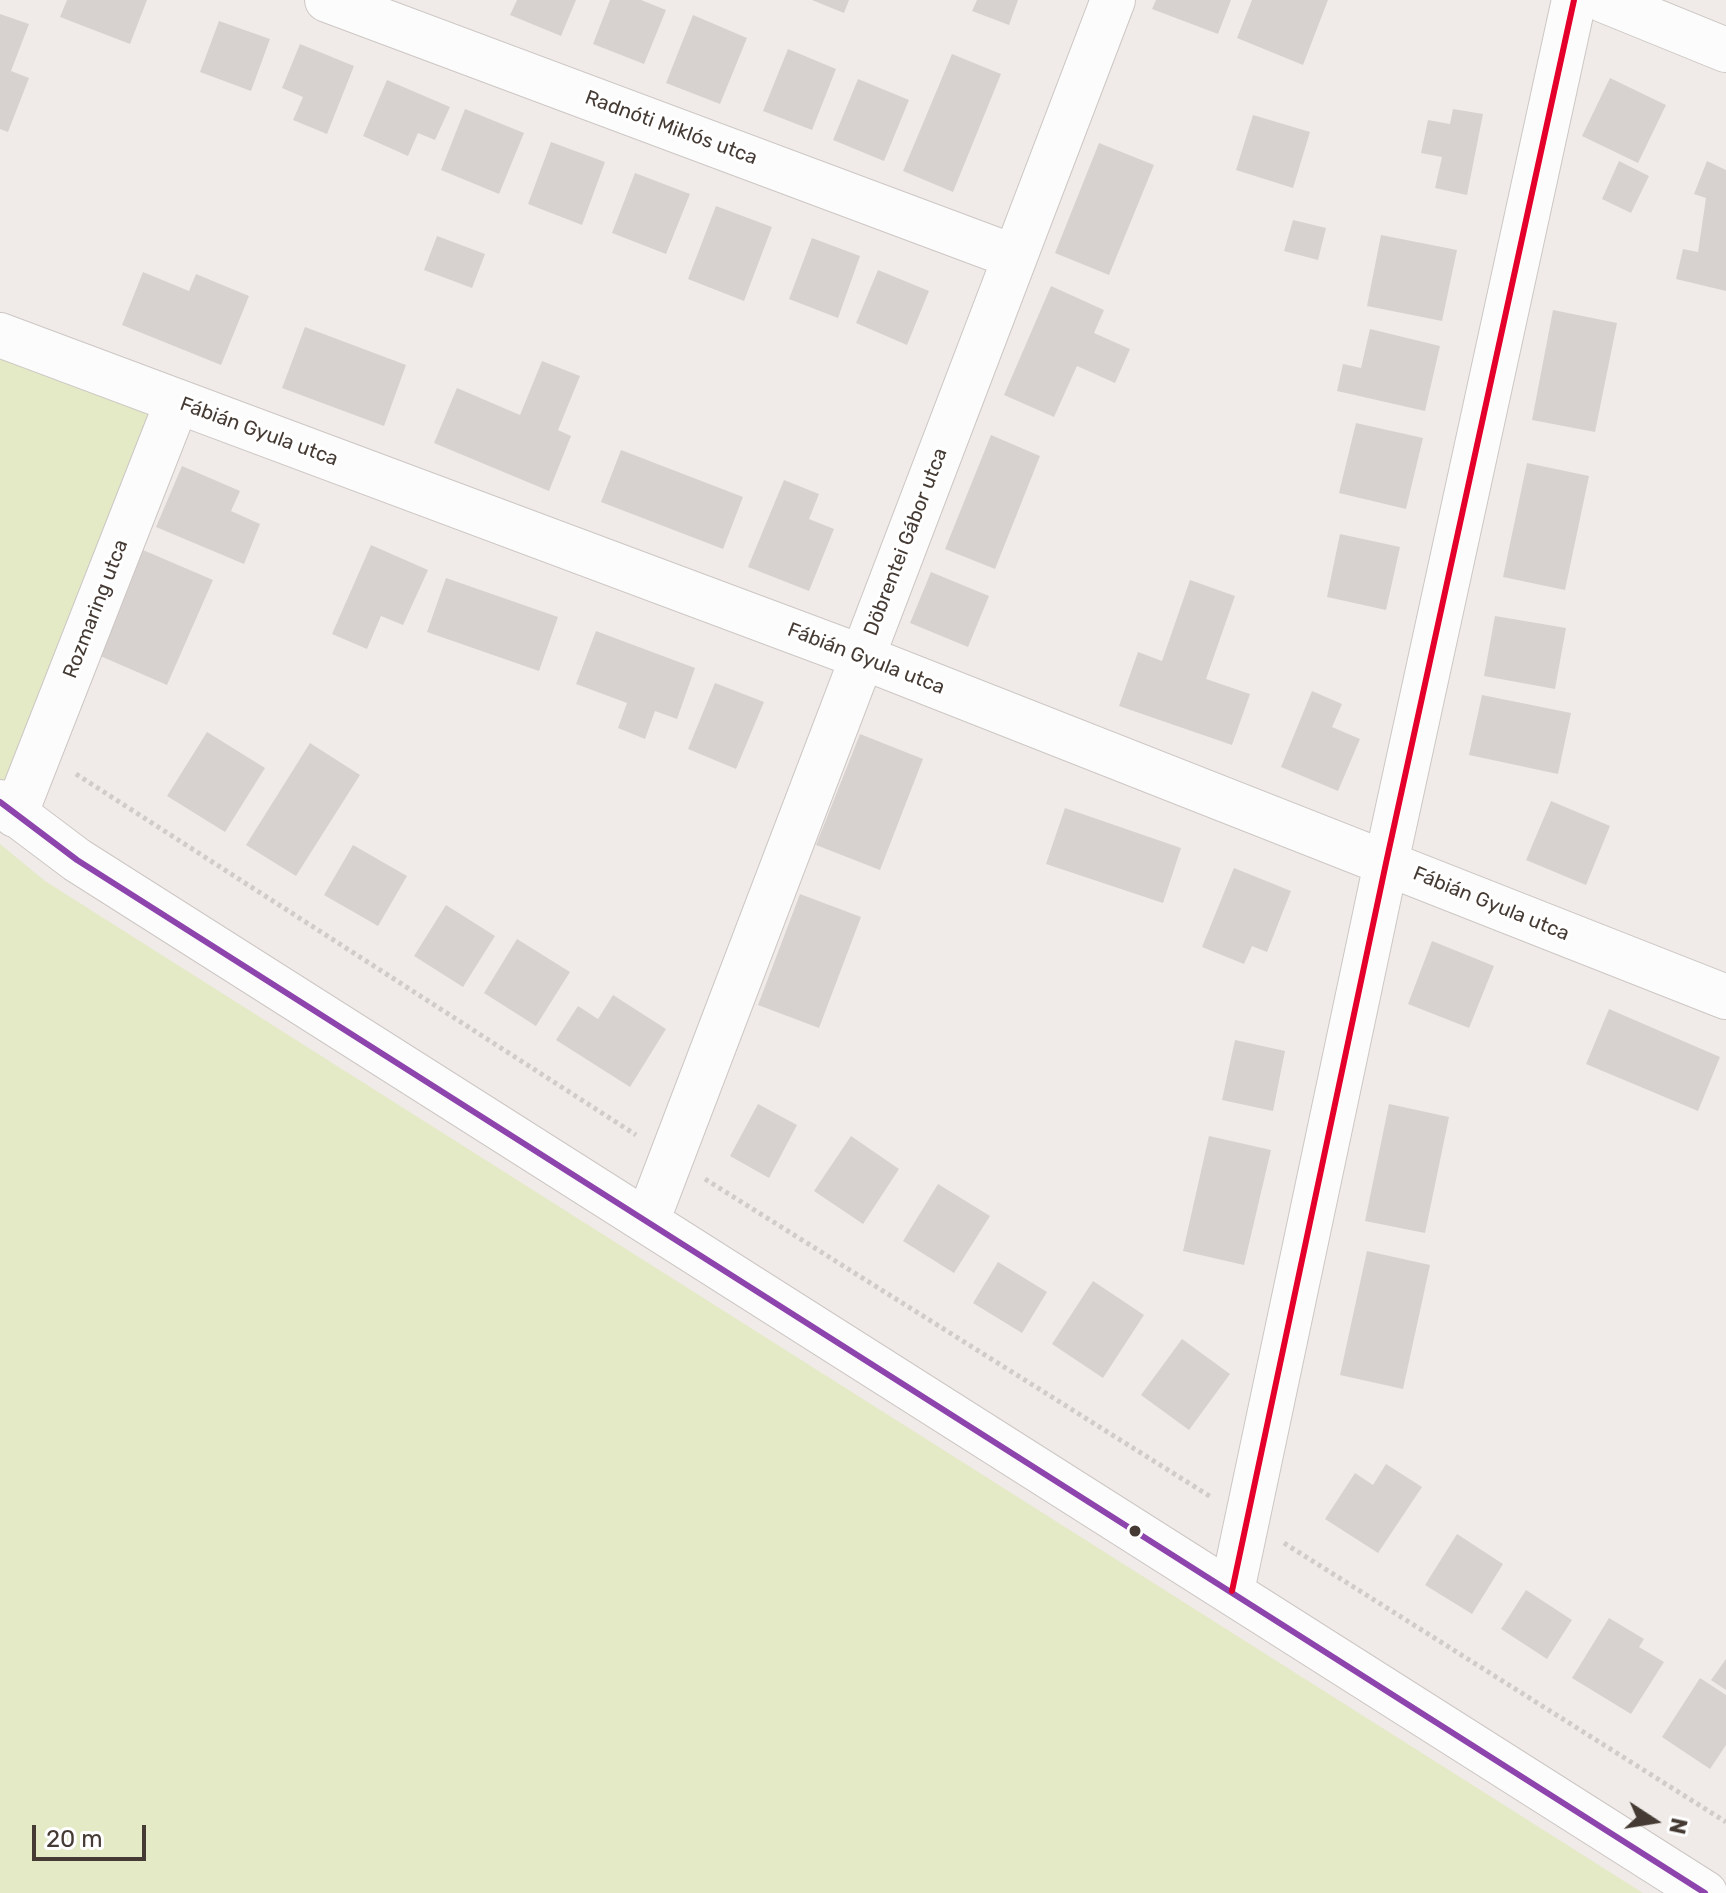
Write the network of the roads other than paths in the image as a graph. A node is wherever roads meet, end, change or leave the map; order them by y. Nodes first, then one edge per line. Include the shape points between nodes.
1 (327, 0) edge
2 (1113, 0) edge
3 (1574, 0) edge
4 (1603, 0) edge
5 (1726, 50) edge
6 (1015, 257) junction
7 (0, 335) edge
8 (177, 402) junction
9 (862, 657) junction
10 (8, 809) edge
11 (1386, 863) junction
12 (1726, 997) edge
13 (648, 1219) junction
14 (1232, 1591) junction
15 (1705, 1893) edge

1 - 6 street, Radnóti Miklós utca
2 - 6 street, Döbrentei Gábor utca
3 - 11 street
4 - 5 street
6 - 9 street, Döbrentei Gábor utca
7 - 8 street, Fábián Gyula utca
8 - 9 street, Fábián Gyula utca
8 - 10 street, Rozmaring utca via 40,752
9 - 11 street, Fábián Gyula utca
9 - 13 street, Döbrentei Gábor utca
10 - 13 street via 77,860
11 - 12 street, Fábián Gyula utca
11 - 14 street
13 - 14 street
14 - 15 street

